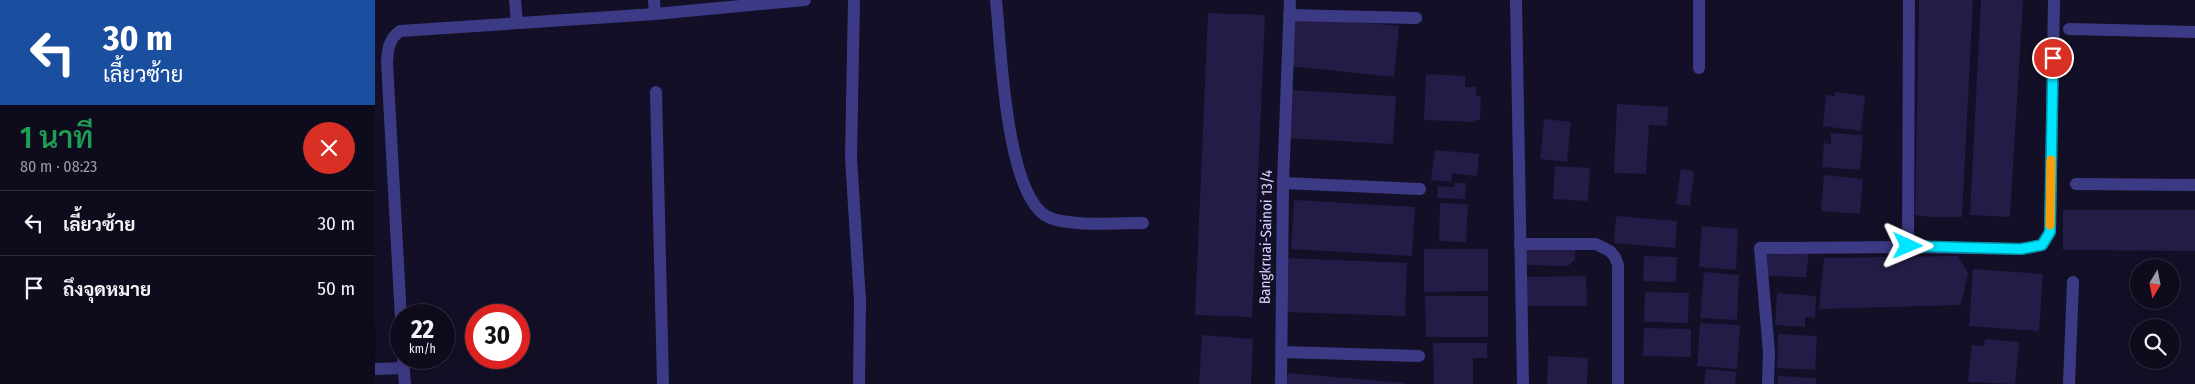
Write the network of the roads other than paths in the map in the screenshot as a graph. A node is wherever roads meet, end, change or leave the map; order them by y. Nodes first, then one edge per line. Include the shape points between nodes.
1 (515, 0) edge
2 (655, 0) edge
3 (805, 0) edge
4 (854, 0) edge
5 (996, 0) edge
6 (1290, 0) edge
7 (1516, 0) edge
8 (1699, 0) edge
9 (1909, 0) edge
10 (2054, 0) edge
11 (655, 14) junction
12 (1289, 15) junction
13 (1416, 18) dead end
14 (517, 22) junction
15 (2069, 29) dead end
16 (2195, 32) edge
17 (1699, 68) dead end
18 (655, 92) dead end
19 (1283, 183) junction
20 (2076, 184) dead end
21 (2195, 185) edge
22 (1421, 189) dead end
23 (1143, 223) dead end
24 (1520, 244) junction
25 (1908, 246) junction
26 (2073, 282) dead end
27 (400, 304) edge
28 (1281, 352) junction
29 (1419, 356) dead end
30 (390, 366) edge
31 (375, 369) edge
32 (404, 369) edge
33 (405, 384) edge
34 (663, 384) edge
35 (859, 384) edge
36 (1281, 384) edge
37 (1523, 384) edge
38 (1618, 384) edge
39 (1768, 384) edge
40 (2069, 384) edge

1 - 14 street
2 - 11 street
3 - 11 street
4 - 35 street via 851,158 860,301
5 - 23 street via 1011,140 1021,179 1034,205 1048,217 1067,222
6 - 12 street, Bangkruai-Sainoi 13/4
7 - 24 street
8 - 17 street
9 - 25 street
10 - 25 street via 2050,232 2046,239 2042,245 2021,249
11 - 14 street
12 - 13 street
12 - 19 street, Bangkruai-Sainoi 13/4
14 - 27 street via 400,31 388,46
15 - 16 street
18 - 34 street
19 - 22 street
19 - 28 street, Bangkruai-Sainoi 13/4
20 - 21 street
24 - 37 street
24 - 38 street via 1596,244 1615,257 1618,265
25 - 39 street via 1760,248 1769,352
26 - 40 street
28 - 29 street
28 - 36 street, Bangkruai-Sainoi 13/4
30 - 31 street
32 - 33 street

